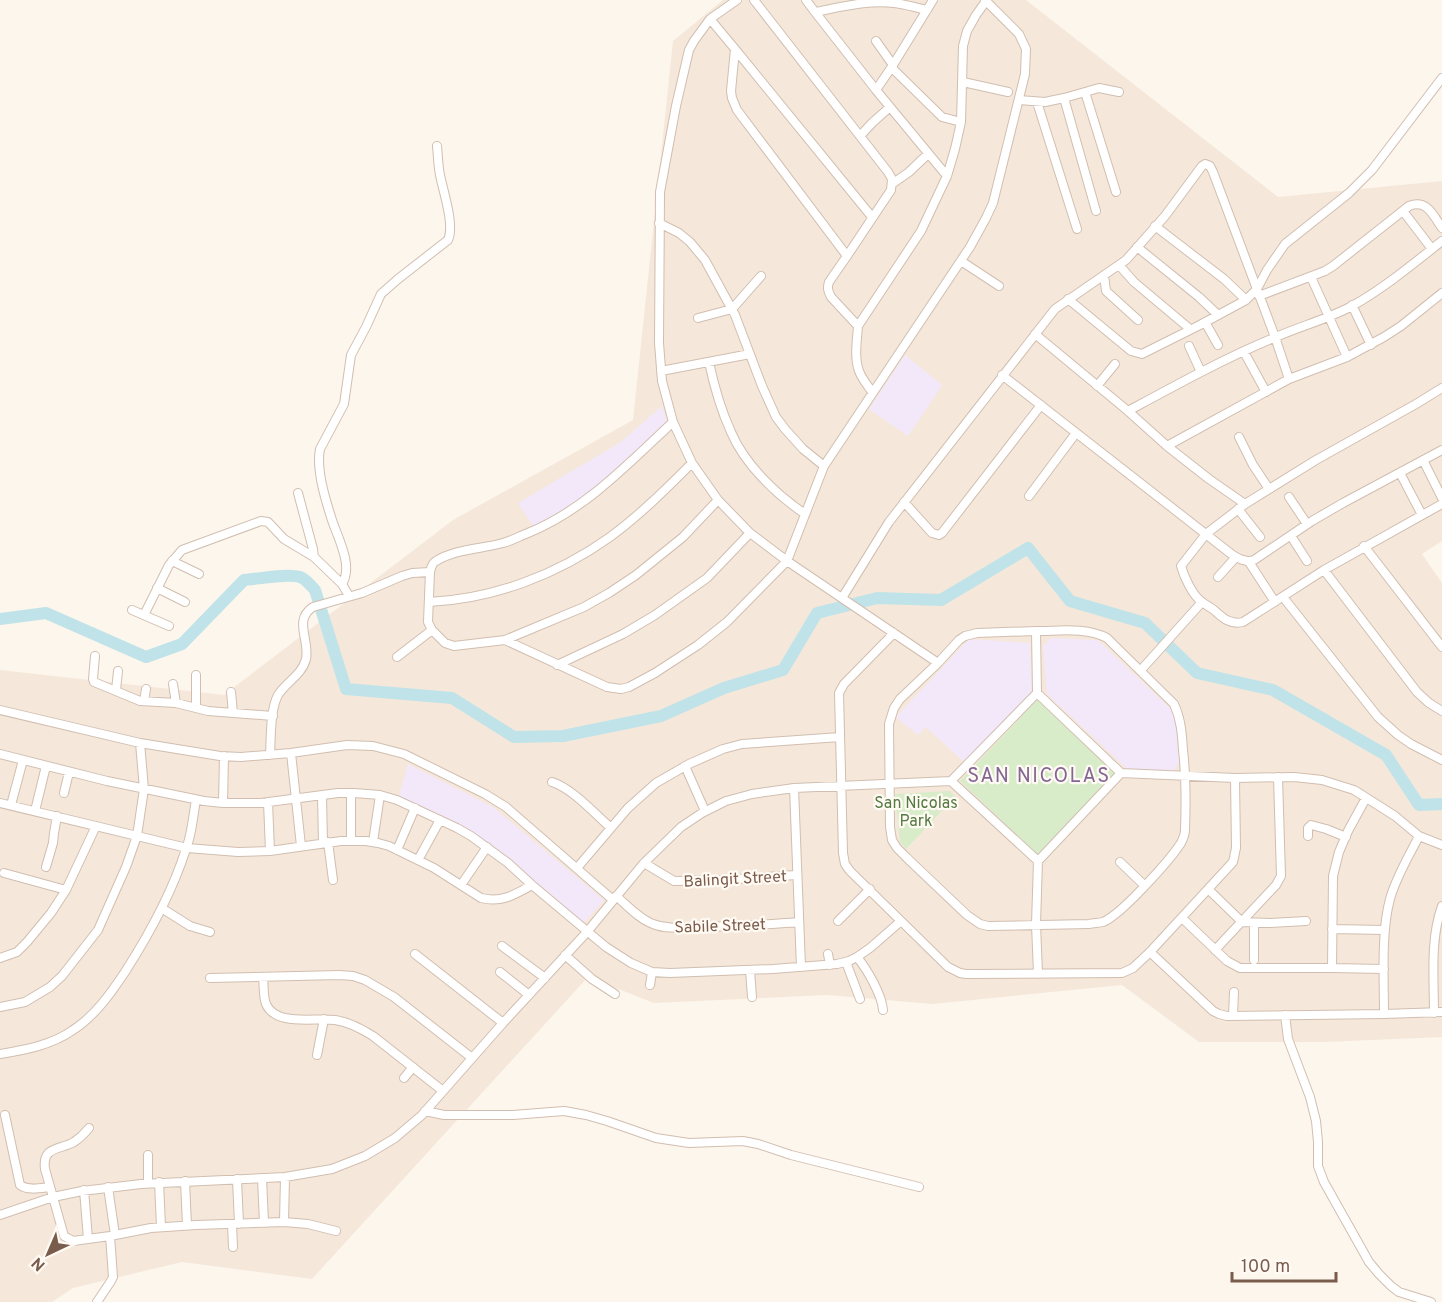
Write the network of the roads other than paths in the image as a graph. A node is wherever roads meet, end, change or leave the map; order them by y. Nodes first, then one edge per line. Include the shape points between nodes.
1 (737, 0) edge
2 (754, 0) edge
3 (806, 0) edge
4 (933, 0) edge
5 (985, 0) edge
6 (927, 10) junction
7 (815, 12) junction
8 (710, 19) junction
9 (876, 41) dead end
10 (735, 49) junction
11 (892, 66) junction
12 (1442, 78) edge
13 (963, 82) junction
14 (876, 90) junction
15 (1008, 92) dead end
16 (1085, 92) junction
17 (1119, 92) dead end
18 (1064, 98) junction
19 (1019, 100) junction
20 (1037, 102) junction
21 (890, 107) junction
22 (961, 122) junction
23 (860, 136) junction
24 (437, 146) dead end
25 (928, 154) junction
26 (946, 176) junction
27 (892, 184) junction
28 (1116, 192) dead end
29 (1096, 211) dead end
30 (1403, 211) junction
31 (872, 217) junction
32 (659, 223) junction
33 (1155, 226) junction
34 (1442, 228) edge
35 (1077, 229) dead end
36 (1442, 242) edge
37 (1137, 247) junction
38 (1432, 249) junction
39 (847, 256) junction
40 (961, 261) junction
41 (1119, 265) junction
42 (1104, 275) junction
43 (761, 276) dead end
44 (1311, 277) junction
45 (999, 286) dead end
46 (1258, 292) junction
47 (1442, 293) edge
48 (1068, 299) junction
49 (1246, 300) junction
50 (1352, 305) junction
51 (732, 309) junction
52 (1218, 315) junction
53 (1329, 316) junction
54 (698, 318) dead end
55 (1138, 320) dead end
56 (1205, 322) junction
57 (858, 326) junction
58 (1190, 330) junction
59 (1035, 334) junction
60 (1275, 337) junction
61 (1218, 345) dead end
62 (1371, 345) junction
63 (1189, 346) dead end
64 (1244, 352) junction
65 (750, 354) junction
66 (1347, 357) junction
67 (709, 362) junction
68 (1115, 364) dead end
69 (661, 371) junction
70 (1201, 372) junction
71 (1002, 375) junction
72 (1289, 379) junction
73 (1097, 386) junction
74 (1441, 389) edge
75 (872, 392) junction
76 (1266, 392) junction
77 (1041, 405) junction
78 (1128, 411) junction
79 (673, 422) junction
80 (1076, 433) junction
81 (1239, 437) dead end
82 (1167, 446) junction
83 (1442, 450) edge
84 (1423, 460) junction
85 (692, 463) junction
86 (824, 466) junction
87 (1400, 473) junction
88 (1269, 489) junction
89 (298, 493) dead end
90 (1029, 496) dead end
91 (1289, 497) dead end
92 (1442, 498) edge
93 (718, 500) junction
94 (904, 502) junction
95 (1442, 504) edge
96 (1241, 506) junction
97 (805, 514) junction
98 (1422, 515) junction
99 (1307, 524) junction
100 (750, 533) junction
101 (1206, 534) junction
102 (1291, 536) junction
103 (1260, 537) dead end
104 (1364, 546) junction
105 (314, 557) junction
106 (1236, 557) junction
107 (171, 561) junction
108 (787, 561) junction
109 (1307, 561) dead end
110 (1249, 562) junction
111 (1324, 570) junction
112 (430, 572) junction
113 (199, 574) dead end
114 (1218, 577) dead end
115 (342, 584) junction
116 (157, 588) junction
117 (349, 597) junction
118 (1283, 597) junction
119 (845, 600) junction
120 (185, 602) dead end
121 (429, 602) junction
122 (1202, 602) junction
123 (1275, 602) junction
124 (132, 610) dead end
125 (144, 615) junction
126 (169, 627) dead end
127 (432, 630) junction
128 (1036, 631) junction
129 (894, 633) junction
130 (505, 640) junction
131 (1442, 646) edge
132 (95, 656) dead end
133 (397, 657) dead end
134 (938, 663) junction
135 (557, 665) junction
136 (1141, 670) junction
137 (118, 671) dead end
138 (196, 675) dead end
139 (173, 684) dead end
140 (146, 689) dead end
141 (116, 690) junction
142 (231, 692) dead end
143 (1037, 693) junction
144 (144, 701) junction
145 (176, 704) junction
146 (196, 708) junction
147 (0, 710) edge
148 (1442, 711) edge
149 (233, 713) junction
150 (273, 716) junction
151 (840, 737) junction
152 (140, 743) junction
153 (291, 753) junction
154 (0, 754) edge
155 (270, 755) junction
156 (224, 756) junction
157 (23, 760) junction
158 (1442, 760) edge
159 (46, 766) junction
160 (685, 766) junction
161 (69, 772) junction
162 (1122, 773) junction
163 (1186, 776) junction
164 (1278, 777) junction
165 (1235, 778) junction
166 (951, 781) junction
167 (552, 782) dead end
168 (889, 783) junction
169 (841, 786) junction
170 (794, 788) junction
171 (144, 789) junction
172 (64, 793) dead end
173 (351, 793) junction
174 (380, 795) junction
175 (322, 796) junction
176 (1366, 798) junction
177 (196, 800) junction
178 (295, 800) junction
179 (268, 802) junction
180 (0, 803) edge
181 (223, 803) junction
182 (11, 805) junction
183 (415, 808) junction
184 (35, 811) junction
185 (705, 811) junction
186 (57, 816) junction
187 (440, 820) junction
188 (96, 826) junction
189 (611, 828) junction
190 (137, 836) junction
191 (1308, 836) dead end
192 (1419, 836) junction
193 (1346, 837) junction
194 (351, 840) junction
195 (325, 842) junction
196 (374, 842) junction
197 (1442, 845) edge
198 (300, 846) junction
199 (487, 847) junction
200 (187, 848) junction
201 (397, 850) junction
202 (270, 851) junction
203 (418, 860) junction
204 (1038, 861) junction
205 (1120, 862) dead end
206 (644, 863) junction
207 (46, 867) dead end
208 (577, 868) junction
209 (4, 873) dead end
210 (796, 875) junction
211 (333, 880) dead end
212 (461, 885) junction
213 (532, 885) junction
214 (1144, 885) junction
215 (870, 889) junction
216 (1208, 889) junction
217 (66, 890) junction
218 (614, 898) junction
219 (1442, 906) edge
220 (163, 909) junction
221 (1182, 918) junction
222 (838, 921) dead end
223 (901, 921) junction
224 (1306, 921) dead end
225 (798, 922) junction
226 (1242, 922) junction
227 (1254, 923) junction
228 (1036, 924) junction
229 (1332, 929) junction
230 (1385, 930) junction
231 (210, 932) dead end
232 (587, 932) junction
233 (502, 946) dead end
234 (1215, 950) junction
235 (1150, 951) junction
236 (415, 954) dead end
237 (828, 954) dead end
238 (565, 955) junction
239 (857, 957) junction
240 (0, 958) edge
241 (1254, 960) dead end
242 (846, 962) junction
243 (830, 965) junction
244 (1438, 965) edge
245 (801, 967) junction
246 (1332, 968) junction
247 (1384, 969) junction
248 (750, 970) junction
249 (500, 972) dead end
250 (652, 972) junction
251 (1038, 974) junction
252 (263, 977) junction
253 (210, 978) dead end
254 (545, 978) junction
255 (650, 985) dead end
256 (1234, 992) dead end
257 (615, 994) dead end
258 (529, 995) junction
259 (752, 997) dead end
260 (860, 999) dead end
261 (0, 1007) edge
262 (884, 1010) dead end
263 (1438, 1013) edge
264 (1384, 1014) junction
265 (1285, 1015) junction
266 (1233, 1016) junction
267 (324, 1019) junction
268 (503, 1023) junction
269 (0, 1054) edge
270 (317, 1055) dead end
271 (472, 1058) junction
272 (413, 1067) junction
273 (404, 1078) dead end
274 (443, 1091) junction
275 (425, 1112) junction
276 (5, 1115) dead end
277 (89, 1128) dead end
278 (148, 1155) dead end
279 (285, 1177) junction
280 (262, 1178) junction
281 (237, 1179) junction
282 (185, 1181) junction
283 (159, 1182) junction
284 (148, 1183) junction
285 (50, 1187) junction
286 (108, 1187) junction
287 (919, 1187) dead end
288 (84, 1190) junction
289 (53, 1197) junction
290 (0, 1215) edge
291 (284, 1222) junction
292 (264, 1223) junction
293 (235, 1224) junction
294 (187, 1226) junction
295 (161, 1227) junction
296 (336, 1231) dead end
297 (112, 1236) junction
298 (88, 1239) junction
299 (233, 1247) dead end
300 (97, 1302) edge
301 (1431, 1302) edge

1 - 8 street
2 - 23 street
3 - 7 street
4 - 6 street
5 - 13 street via 965,37
5 - 19 street via 1024,43 1026,61
6 - 7 street via 878,2
6 - 11 street
7 - 14 street
8 - 10 street
8 - 32 street via 689,50 665,162
9 - 11 street
10 - 31 street
10 - 39 street via 731,91 737,110
11 - 14 street
11 - 22 street via 942,117
12 - 46 street via 1372,170 1285,244
13 - 15 street
13 - 22 street
14 - 21 street
16 - 17 street via 1105,88
16 - 18 street
16 - 28 street
18 - 20 street
18 - 29 street
19 - 20 street
19 - 40 street via 993,203
20 - 35 street
21 - 23 street
21 - 25 street
22 - 26 street
23 - 27 street via 888,172
24 - 115 street via 450,237 381,294 351,355 344,404 318,456 331,518 345,555
25 - 26 street
25 - 27 street
26 - 57 street via 921,231
27 - 31 street
30 - 34 street via 1421,203
30 - 38 street
30 - 44 street via 1333,266
31 - 39 street
32 - 51 street via 679,233 698,250
32 - 69 street
33 - 37 street
33 - 46 street via 1207,164
33 - 49 street
36 - 38 street
37 - 41 street
37 - 52 street
38 - 50 street
39 - 57 street via 827,286 831,297
40 - 45 street
40 - 75 street
41 - 42 street
41 - 58 street
42 - 48 street
42 - 55 street via 1106,291
43 - 51 street
44 - 46 street
44 - 53 street
46 - 49 street
46 - 60 street
47 - 62 street
48 - 58 street via 1131,351 1142,354
48 - 59 street
49 - 52 street
50 - 53 street
50 - 62 street
51 - 54 street
51 - 65 street
52 - 56 street
53 - 60 street
53 - 66 street
56 - 58 street
56 - 61 street
57 - 75 street via 857,364
59 - 71 street
59 - 73 street
60 - 64 street
60 - 72 street
62 - 66 street
63 - 70 street
64 - 70 street
64 - 76 street
65 - 67 street
65 - 86 street via 776,417
66 - 72 street
67 - 69 street
67 - 97 street via 717,396 745,456 765,480
68 - 73 street
69 - 79 street
70 - 78 street
71 - 77 street
71 - 94 street
72 - 76 street
73 - 78 street
74 - 88 street
75 - 86 street
76 - 82 street
77 - 80 street
77 - 94 street via 942,533 932,533
78 - 82 street
79 - 85 street
79 - 112 street via 579,505 504,543 457,552 436,561
80 - 90 street
80 - 101 street
81 - 88 street
82 - 96 street
83 - 84 street
84 - 87 street
84 - 92 street
85 - 93 street
85 - 121 street via 610,537 574,560 495,592
86 - 97 street
87 - 98 street
87 - 99 street
88 - 96 street
89 - 105 street
91 - 99 street
93 - 100 street
93 - 130 street via 683,537 609,593
94 - 119 street
95 - 98 street
96 - 101 street
96 - 103 street
97 - 108 street
98 - 104 street
99 - 102 street
100 - 108 street
100 - 135 street via 707,578 655,615
101 - 106 street
101 - 122 street via 1181,566 1186,581
102 - 109 street
102 - 110 street
104 - 111 street
104 - 131 street
105 - 107 street via 284,539 268,522 261,521 182,550
105 - 115 street
106 - 110 street
106 - 114 street
107 - 113 street
107 - 116 street
108 - 119 street
108 - 135 street via 727,622 698,645 629,687 607,687
110 - 123 street
111 - 118 street
111 - 148 street via 1417,692
112 - 117 street via 402,576
112 - 121 street
115 - 117 street
116 - 120 street
116 - 125 street
117 - 150 street via 313,607 305,614 304,664 276,699
118 - 123 street
118 - 158 street via 1378,717 1411,744
119 - 129 street
121 - 127 street via 428,622
122 - 123 street via 1236,624
122 - 136 street
124 - 125 street
125 - 126 street
127 - 130 street via 454,646
127 - 133 street
128 - 134 street via 972,633 959,640
128 - 136 street via 1097,633
128 - 143 street
129 - 134 street
129 - 151 street via 839,690
130 - 135 street
132 - 141 street via 94,682
134 - 168 street via 894,708 889,724
136 - 163 street via 1179,714
137 - 141 street
138 - 146 street
139 - 145 street
140 - 144 street
141 - 144 street
142 - 149 street
143 - 162 street
143 - 166 street
144 - 145 street
145 - 146 street
146 - 149 street
147 - 152 street, Sabile Street
149 - 150 street
150 - 155 street
151 - 160 street via 742,744
151 - 169 street
152 - 156 street, Sabile Street
152 - 171 street
153 - 155 street, Sabile Street
153 - 178 street
153 - 208 street, Sabile Street via 347,745 373,746 404,754 506,807
154 - 157 street
155 - 156 street, Sabile Street
156 - 181 street
157 - 159 street
157 - 182 street
159 - 161 street
159 - 184 street
160 - 185 street
160 - 189 street via 656,783
161 - 171 street
161 - 172 street
162 - 163 street
162 - 204 street
163 - 165 street
163 - 214 street via 1184,837
164 - 165 street
164 - 176 street via 1322,780
164 - 226 street via 1281,876
165 - 216 street via 1235,856
166 - 168 street
166 - 204 street
167 - 189 street
168 - 169 street
168 - 228 street via 890,827 897,848 980,924
169 - 170 street
169 - 215 street via 845,864
170 - 185 street via 752,794
170 - 210 street
171 - 177 street
171 - 190 street
173 - 174 street
173 - 175 street
173 - 194 street
174 - 183 street
174 - 196 street
175 - 178 street
175 - 195 street
176 - 192 street
176 - 193 street
177 - 181 street
177 - 200 street
178 - 179 street
178 - 198 street
179 - 181 street
179 - 202 street
180 - 182 street
182 - 184 street
183 - 187 street
183 - 201 street
184 - 186 street
185 - 206 street via 681,827
186 - 188 street
186 - 207 street
187 - 199 street
187 - 203 street
188 - 190 street
188 - 217 street
189 - 208 street
190 - 200 street
190 - 261 street via 104,918 82,952 41,993 25,1002
191 - 193 street via 1311,825
192 - 197 street
192 - 230 street via 1389,900
193 - 229 street via 1333,876
194 - 195 street
194 - 196 street
195 - 198 street
195 - 211 street
196 - 201 street
198 - 202 street
199 - 212 street
199 - 213 street
200 - 202 street
200 - 220 street
201 - 203 street
203 - 212 street
204 - 228 street
205 - 214 street
206 - 210 street, Balingit Street via 674,881
206 - 218 street
208 - 218 street, Sabile Street
209 - 217 street
210 - 225 street
212 - 213 street via 481,898 495,900
213 - 232 street
214 - 228 street via 1103,922
215 - 222 street
215 - 223 street
216 - 221 street
216 - 226 street
217 - 240 street via 27,942 17,952
218 - 225 street, Sabile Street via 661,926
218 - 232 street
219 - 244 street via 1436,927
220 - 231 street via 190,926
220 - 269 street via 115,986 76,1029 40,1046
221 - 234 street
221 - 235 street
223 - 239 street
223 - 251 street via 948,967 960,973
224 - 227 street
225 - 245 street
226 - 227 street
226 - 234 street
227 - 241 street
228 - 251 street
229 - 230 street
229 - 246 street
230 - 247 street
232 - 238 street
232 - 250 street via 631,963
233 - 254 street
234 - 246 street via 1240,968
235 - 251 street via 1122,973
235 - 266 street via 1214,1011
236 - 268 street
237 - 243 street
238 - 254 street
238 - 257 street
239 - 242 street
239 - 262 street via 870,973
242 - 243 street
242 - 260 street
243 - 245 street
244 - 263 street
245 - 248 street
246 - 247 street
247 - 264 street
248 - 250 street
248 - 259 street
249 - 258 street
250 - 255 street
252 - 253 street
252 - 267 street via 265,1002 273,1013 283,1019
252 - 271 street via 339,975 366,980
254 - 258 street
256 - 266 street
258 - 268 street
263 - 264 street
264 - 265 street
265 - 266 street
265 - 301 street via 1287,1039 1316,1121 1318,1166 1324,1182 1378,1274 1399,1292
267 - 270 street
267 - 272 street via 363,1030
268 - 271 street
271 - 274 street
272 - 273 street
272 - 274 street
274 - 275 street
275 - 279 street via 395,1138 365,1156 332,1169
275 - 287 street via 513,1115 564,1111 656,1138 688,1143 750,1143
276 - 285 street via 20,1185
277 - 285 street via 75,1141 47,1154 44,1164
278 - 284 street
279 - 280 street
279 - 291 street
280 - 281 street
280 - 292 street
281 - 282 street
281 - 293 street
282 - 283 street
282 - 294 street
283 - 284 street
283 - 295 street
284 - 286 street
285 - 289 street
286 - 288 street
286 - 297 street
288 - 289 street
288 - 298 street
289 - 290 street
289 - 298 street via 64,1236 73,1241
291 - 292 street
291 - 296 street
292 - 293 street
293 - 294 street
293 - 299 street
294 - 295 street
295 - 297 street
297 - 298 street
297 - 300 street via 113,1277

